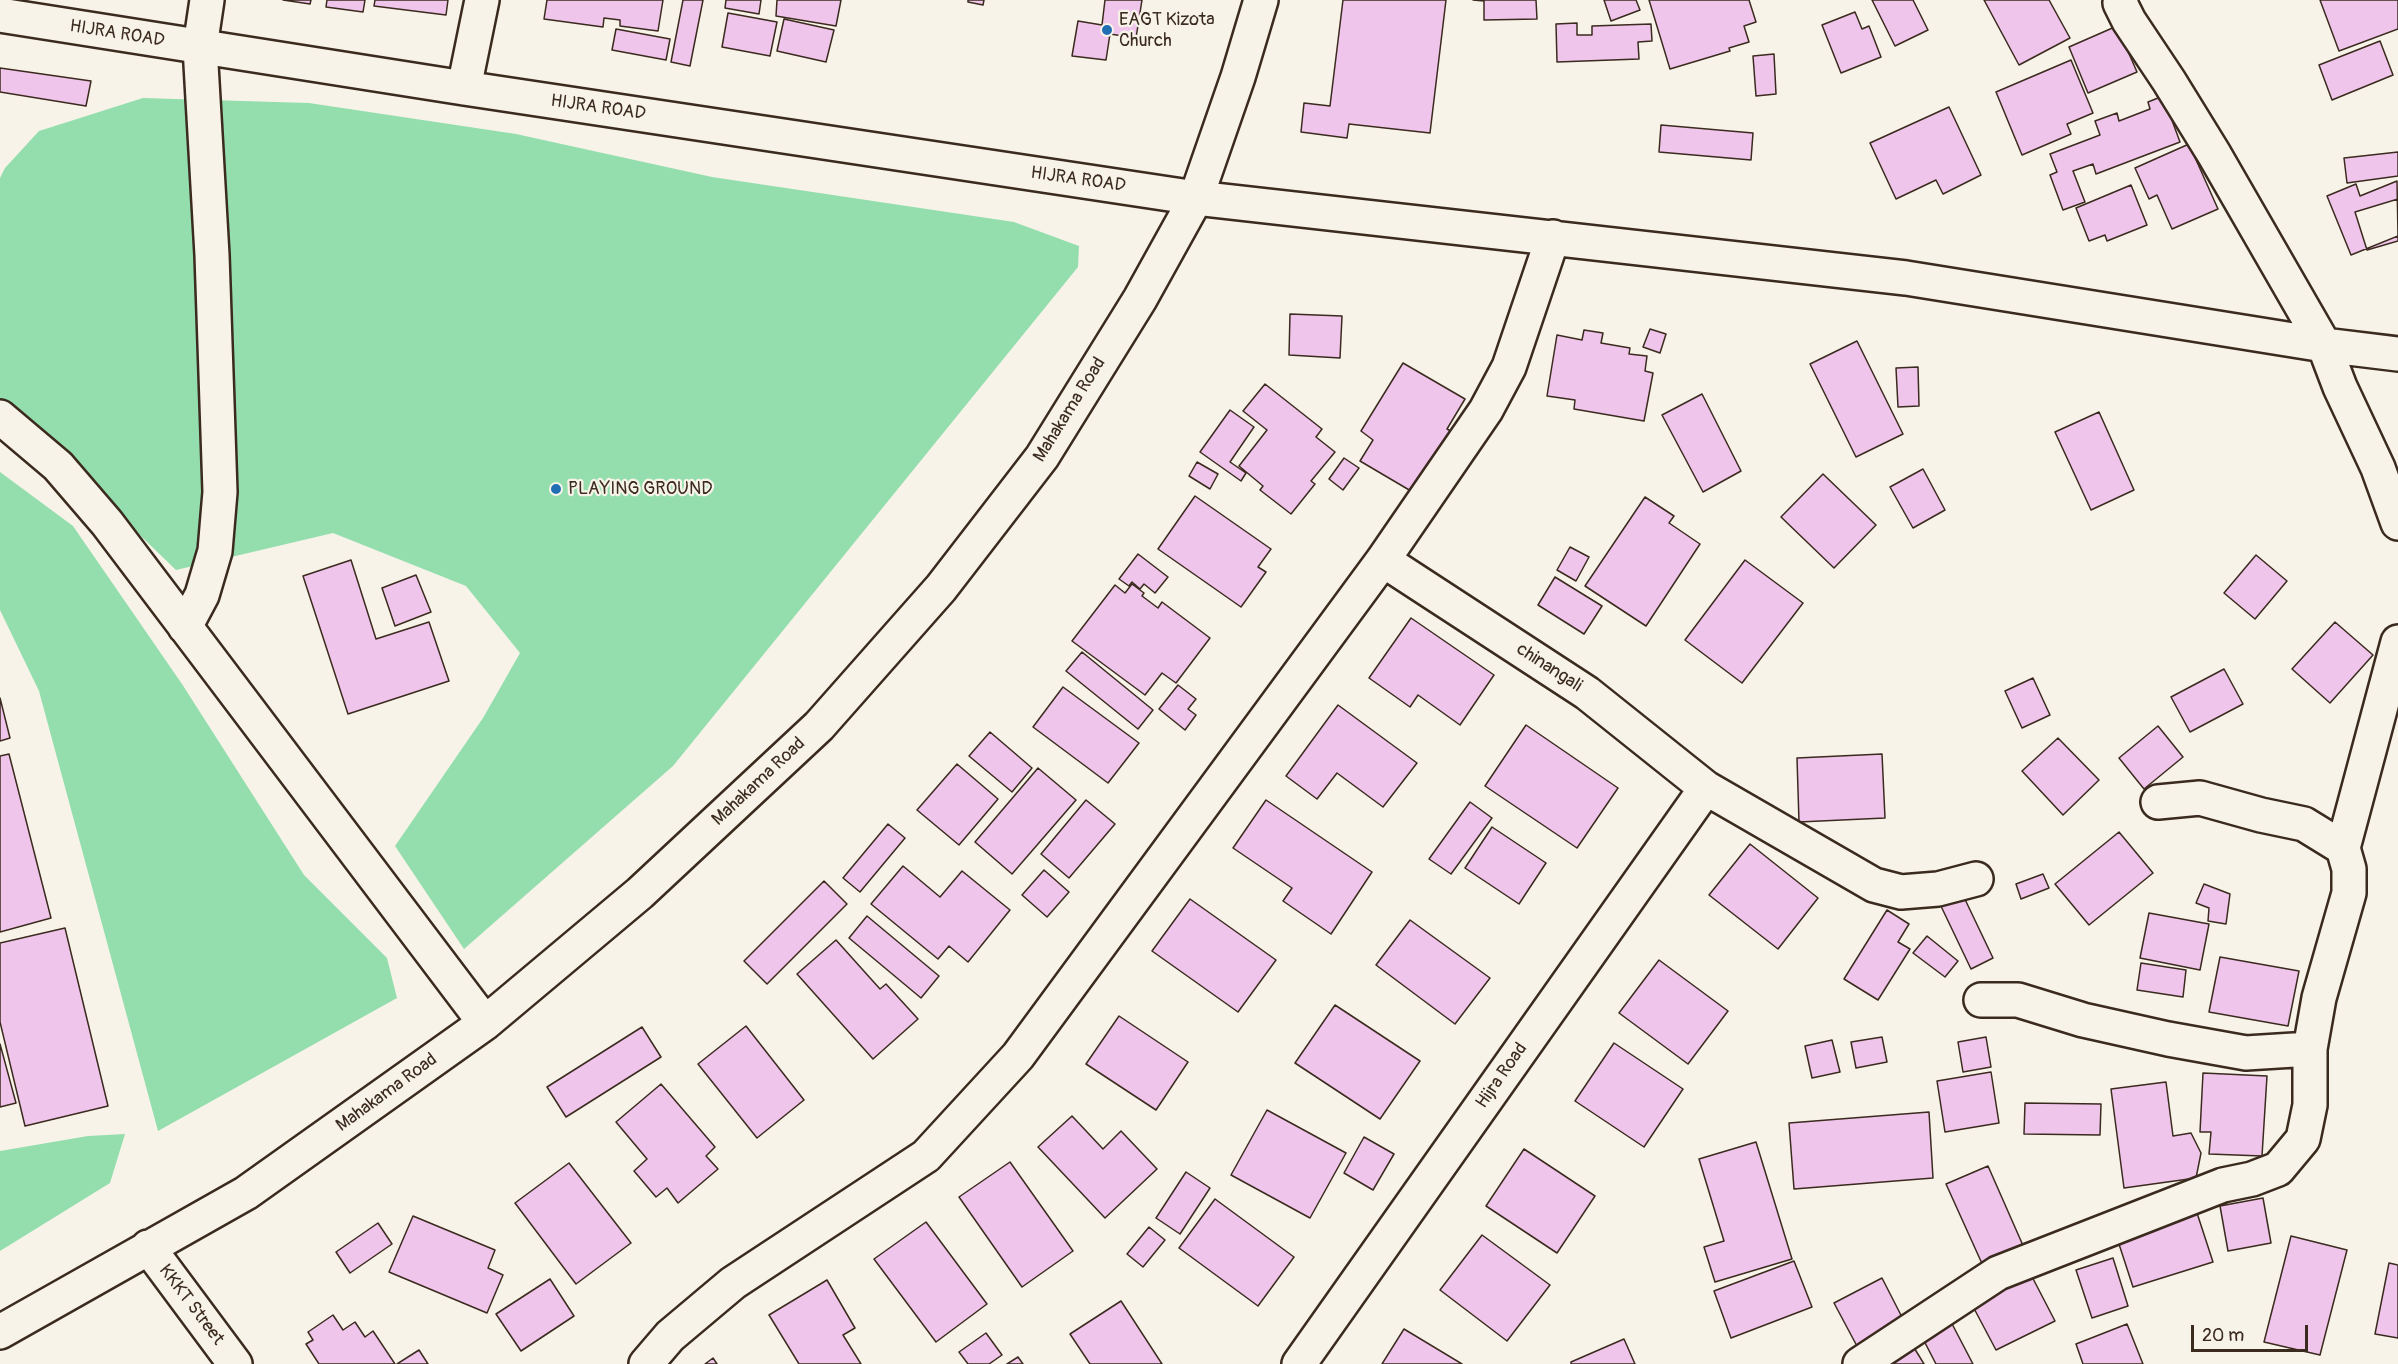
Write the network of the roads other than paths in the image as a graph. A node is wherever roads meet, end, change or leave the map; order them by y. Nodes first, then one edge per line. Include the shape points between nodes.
1 (207, 0) edge
2 (482, 0) edge
3 (1261, 0) edge
4 (2121, 0) edge
5 (0, 15) edge
6 (200, 47) junction
7 (464, 88) junction
8 (1196, 198) junction
9 (1553, 237) junction
10 (2325, 345) junction
11 (2398, 354) edge
12 (0, 417) edge
13 (2398, 523) edge
14 (1383, 560) junction
15 (185, 627) junction
16 (2398, 642) edge
17 (1706, 788) junction
18 (2158, 802) dead end
19 (2343, 848) junction
20 (1976, 879) dead end
21 (1981, 1000) dead end
22 (485, 1023) junction
23 (2310, 1049) junction
24 (148, 1247) junction
25 (0, 1332) edge
26 (235, 1364) edge
27 (646, 1364) edge
28 (1299, 1364) edge
29 (1860, 1364) edge

1 - 6 street
2 - 7 street
3 - 8 street, Mahakama Road
4 - 10 street via 2129,21 2208,145
5 - 6 street, HIJRA ROAD
6 - 7 street, HIJRA ROAD
6 - 15 street via 220,492 215,552 202,595
7 - 8 street, HIJRA ROAD
8 - 9 street, HIJRA ROAD
8 - 22 street, Mahakama Road via 1140,299 1042,457 941,588 819,726 640,893
9 - 10 street, HIJRA ROAD via 1906,278
9 - 14 street via 1509,367 1486,410
10 - 11 street
10 - 13 street
12 - 15 street via 58,466 107,523
14 - 17 street, chinangali via 1587,693
14 - 27 street via 1018,1056 926,1156 733,1283 670,1336
15 - 22 street
16 - 19 street
17 - 20 street, chinangali via 1874,885 1901,892 1938,889
17 - 28 street, Hijra Road
18 - 19 street via 2200,798 2304,824
19 - 23 street via 2349,869 2349,893 2319,998
21 - 23 street via 2018,1000 2083,1020 2246,1053
22 - 24 street, Mahakama Road via 246,1193
23 - 29 street via 2310,1105 2303,1139 2278,1169 2223,1185 1998,1273
24 - 25 street, Mahakama Road
24 - 26 street, KKKT Street

